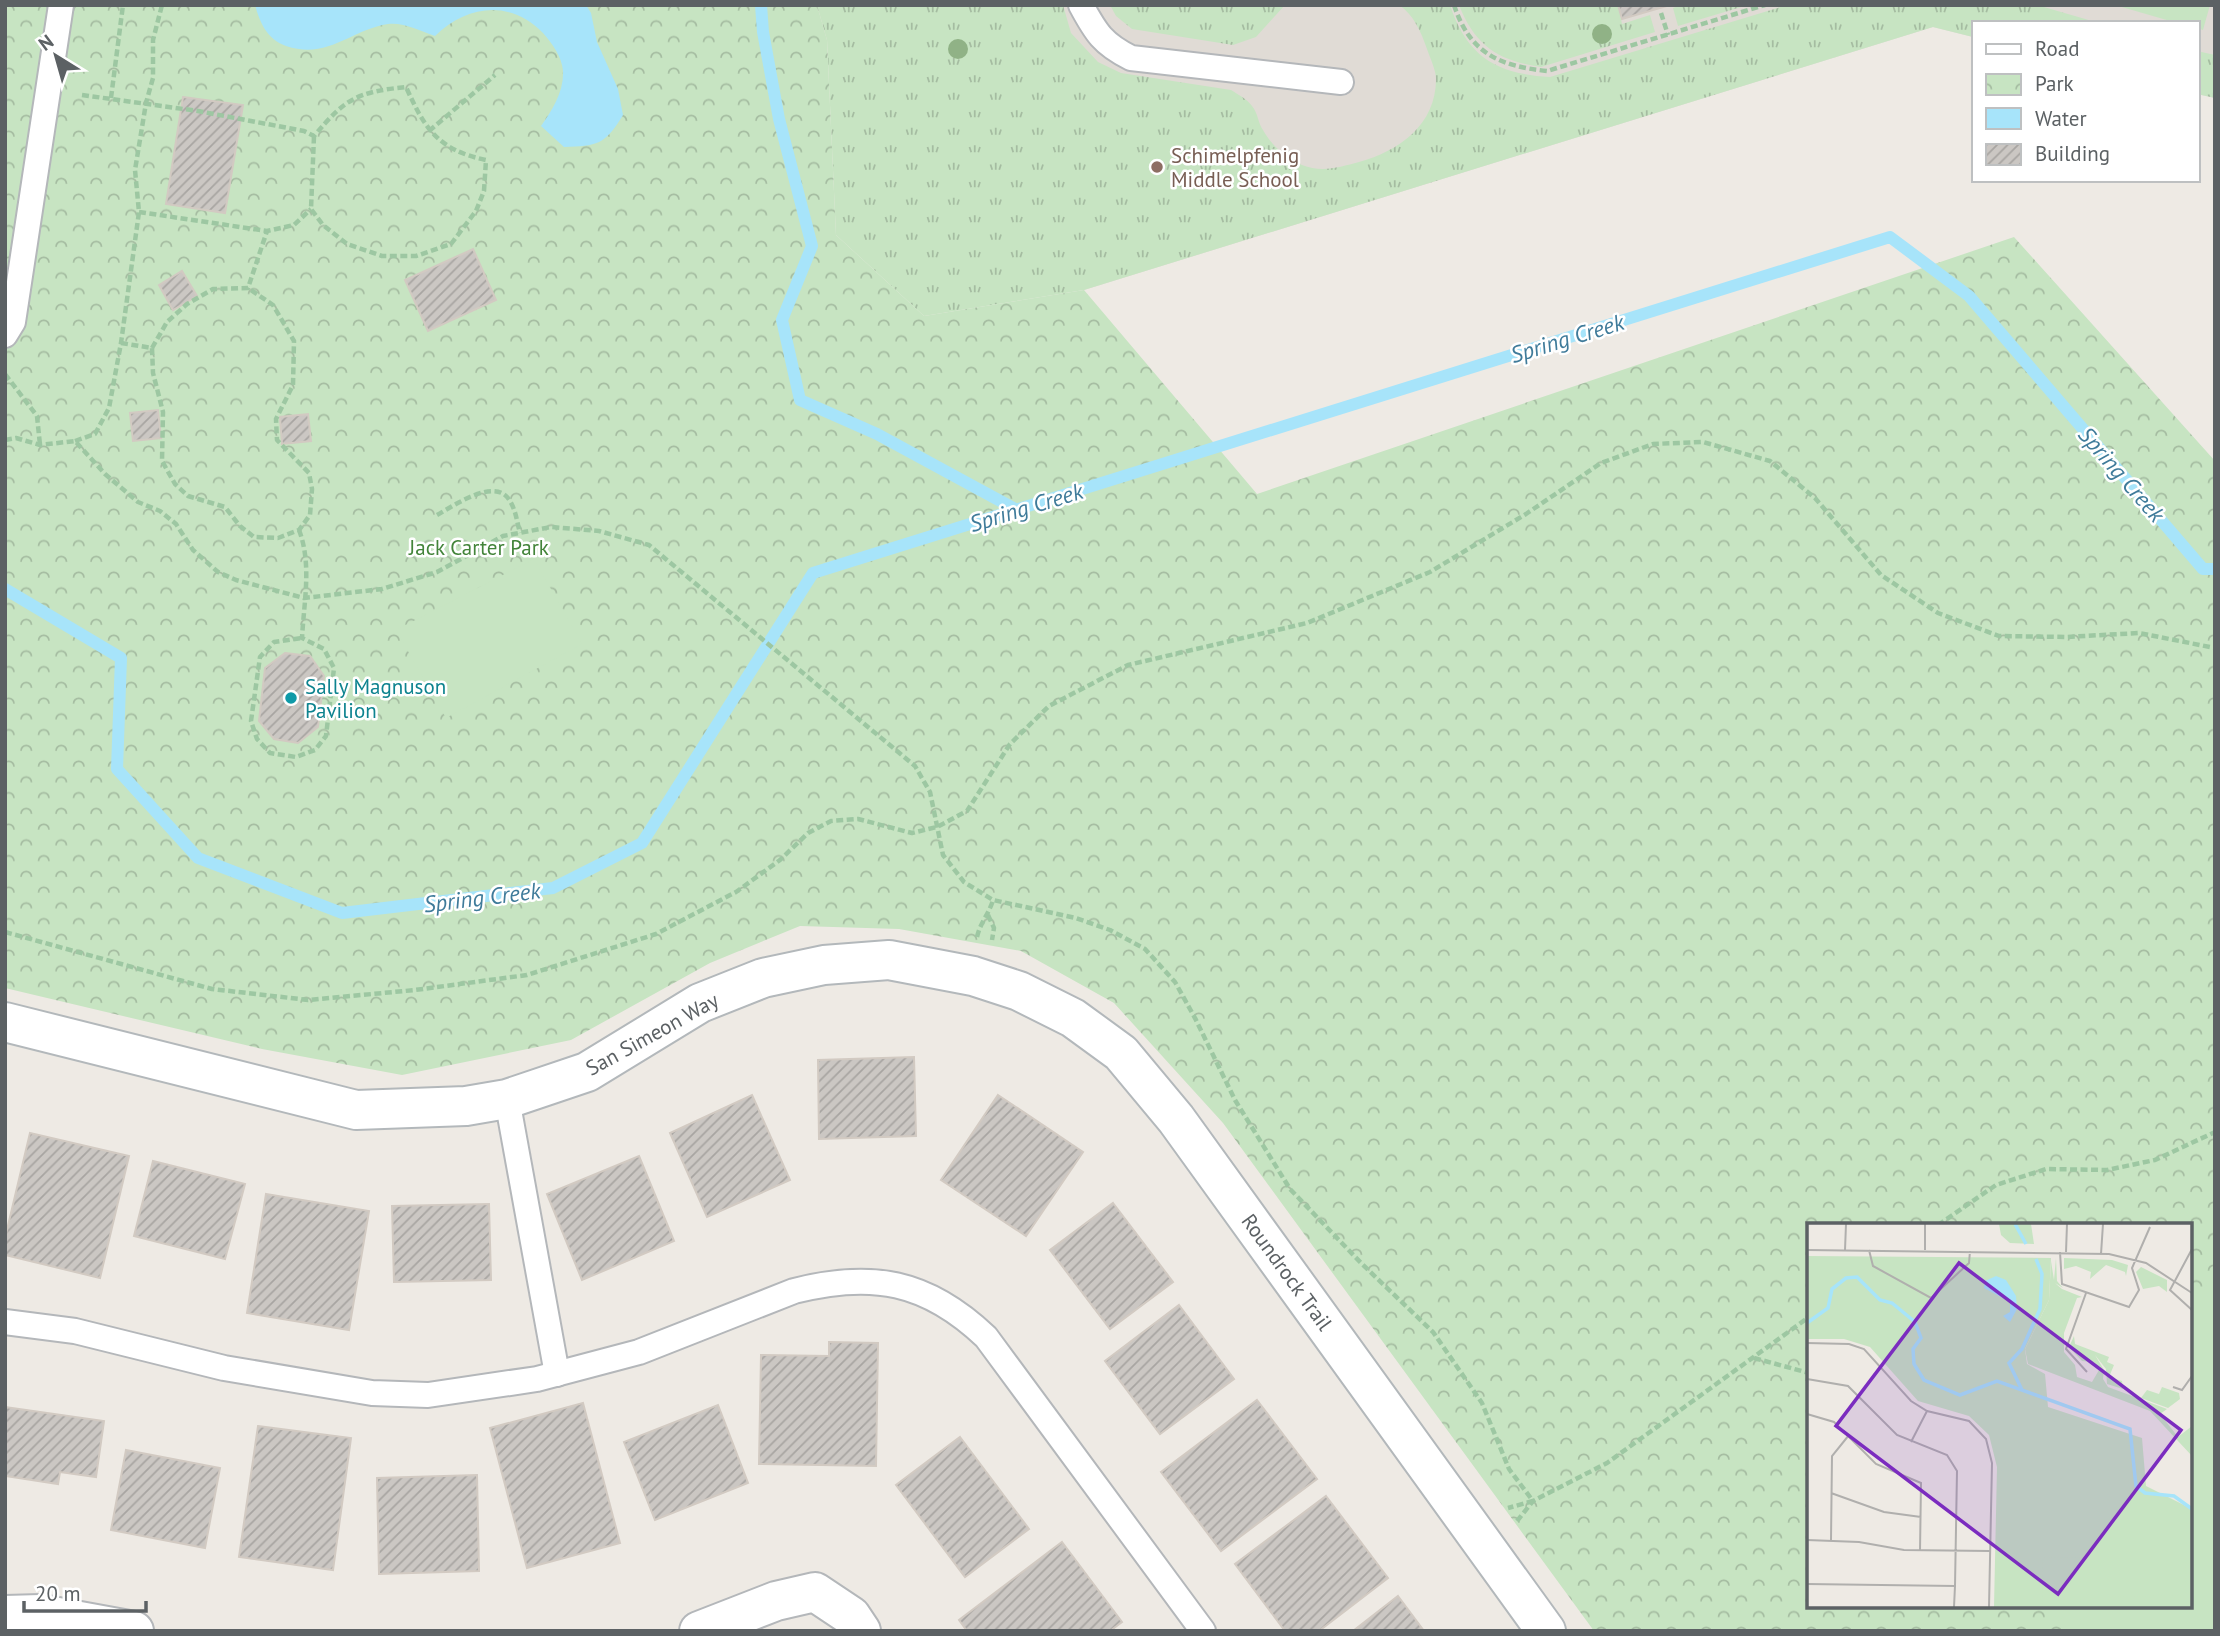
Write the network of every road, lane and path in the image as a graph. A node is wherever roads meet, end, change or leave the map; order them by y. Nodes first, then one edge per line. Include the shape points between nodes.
1 (61, 5) edge
2 (123, 5) edge
3 (162, 5) edge
4 (1081, 5) edge
5 (1454, 5) edge
6 (1765, 5) edge
7 (1661, 13) dead end
8 (1668, 35) junction
9 (495, 75) dead end
10 (1341, 82) dead end
11 (146, 103) junction
12 (429, 131) junction
13 (314, 136) junction
14 (311, 209) junction
15 (139, 212) junction
16 (267, 231) junction
17 (248, 288) junction
18 (5, 335) edge
19 (121, 343) junction
20 (152, 348) junction
21 (5, 374) edge
22 (5, 440) edge
23 (75, 441) junction
24 (40, 445) junction
25 (437, 515) dead end
26 (299, 530) junction
27 (520, 533) junction
28 (304, 598) junction
29 (302, 638) junction
30 (2215, 648) edge
31 (937, 827) junction
32 (993, 900) junction
33 (988, 915) junction
34 (5, 932) edge
35 (976, 937) dead end
36 (992, 940) dead end
37 (974, 976) joint
38 (5, 1022) edge
39 (508, 1099) junction
40 (2215, 1132) edge
41 (1941, 1223) edge
42 (1807, 1318) edge
43 (5, 1322) edge
44 (1753, 1357) junction
45 (1807, 1372) edge
46 (557, 1374) junction
47 (1533, 1501) junction
48 (1508, 1508) dead end
49 (1517, 1521) dead end
50 (5, 1615) edge
51 (127, 1630) edge
52 (699, 1631) edge
53 (861, 1631) edge
54 (1203, 1631) edge
55 (1546, 1631) edge

1 - 18 lane via 13,322
2 - 11 path via 111,98
3 - 11 path
4 - 10 lane via 1096,34 1132,58
5 - 8 path via 1470,39 1516,68 1548,71
6 - 8 path
7 - 8 path
9 - 12 path
11 - 13 path
11 - 15 path via 135,170
12 - 13 path via 406,87 349,99
12 - 14 path via 446,145 486,160 484,191 476,211 451,244 416,256 382,256 347,244
13 - 14 path
14 - 16 path via 294,225
15 - 16 path
15 - 19 path
16 - 17 path
17 - 20 path via 213,289 187,304 167,322
17 - 26 path via 273,305 294,341 293,385 276,419 277,440 309,473 313,489 310,515
19 - 20 path
19 - 23 path via 109,408 95,434
20 - 26 path via 163,412 162,461 175,484 188,496 225,507 254,537 278,538
21 - 24 path via 37,416
22 - 24 path via 16,438
23 - 24 path
23 - 28 path via 138,502 176,524 194,550 218,572
25 - 27 path via 482,491 498,491 509,498
26 - 28 path via 307,564
27 - 28 path via 503,536 437,572 382,589
27 - 31 path via 551,527 599,531 649,545 915,766 930,792
28 - 29 path
29 - 29 path via 324,649 334,668 326,736 315,750 296,757 270,753 257,739 251,721 260,657 274,642
30 - 31 path via 2139,633 1999,636 1938,613 1881,575 1815,498 1770,461 1703,442 1653,444 1601,463 1430,572 1307,622 1128,665 1049,706 1010,744 968,811
31 - 32 path via 943,855 964,882
31 - 34 path via 912,833 858,819 831,821 808,833 736,892 656,934 527,975 415,990 308,1000 212,989
32 - 33 path
32 - 47 path via 1110,930 1145,949 1175,982 1235,1100 1290,1189 1433,1332 1482,1403 1509,1469
33 - 35 path
33 - 36 path via 994,928
37 - 39 street, San Simeon Way via 889,960 824,965 763,978 700,1003 587,1072
37 - 55 street, Roundrock Trail via 1073,1017 1121,1053 1176,1119
38 - 39 street, San Simeon Way via 356,1110 453,1107
39 - 46 lane
40 - 41 path via 2155,1160 2107,1170 2046,1169 1996,1185
42 - 44 path
43 - 46 lane via 75,1331 224,1368 372,1392 428,1395
44 - 45 path
44 - 47 path via 1607,1462
46 - 54 lane via 639,1352 820,1284 869,1281 911,1288 956,1312 986,1338
47 - 48 path
47 - 49 path
50 - 51 street via 41,1614
52 - 53 street via 776,1601 815,1592 851,1616

